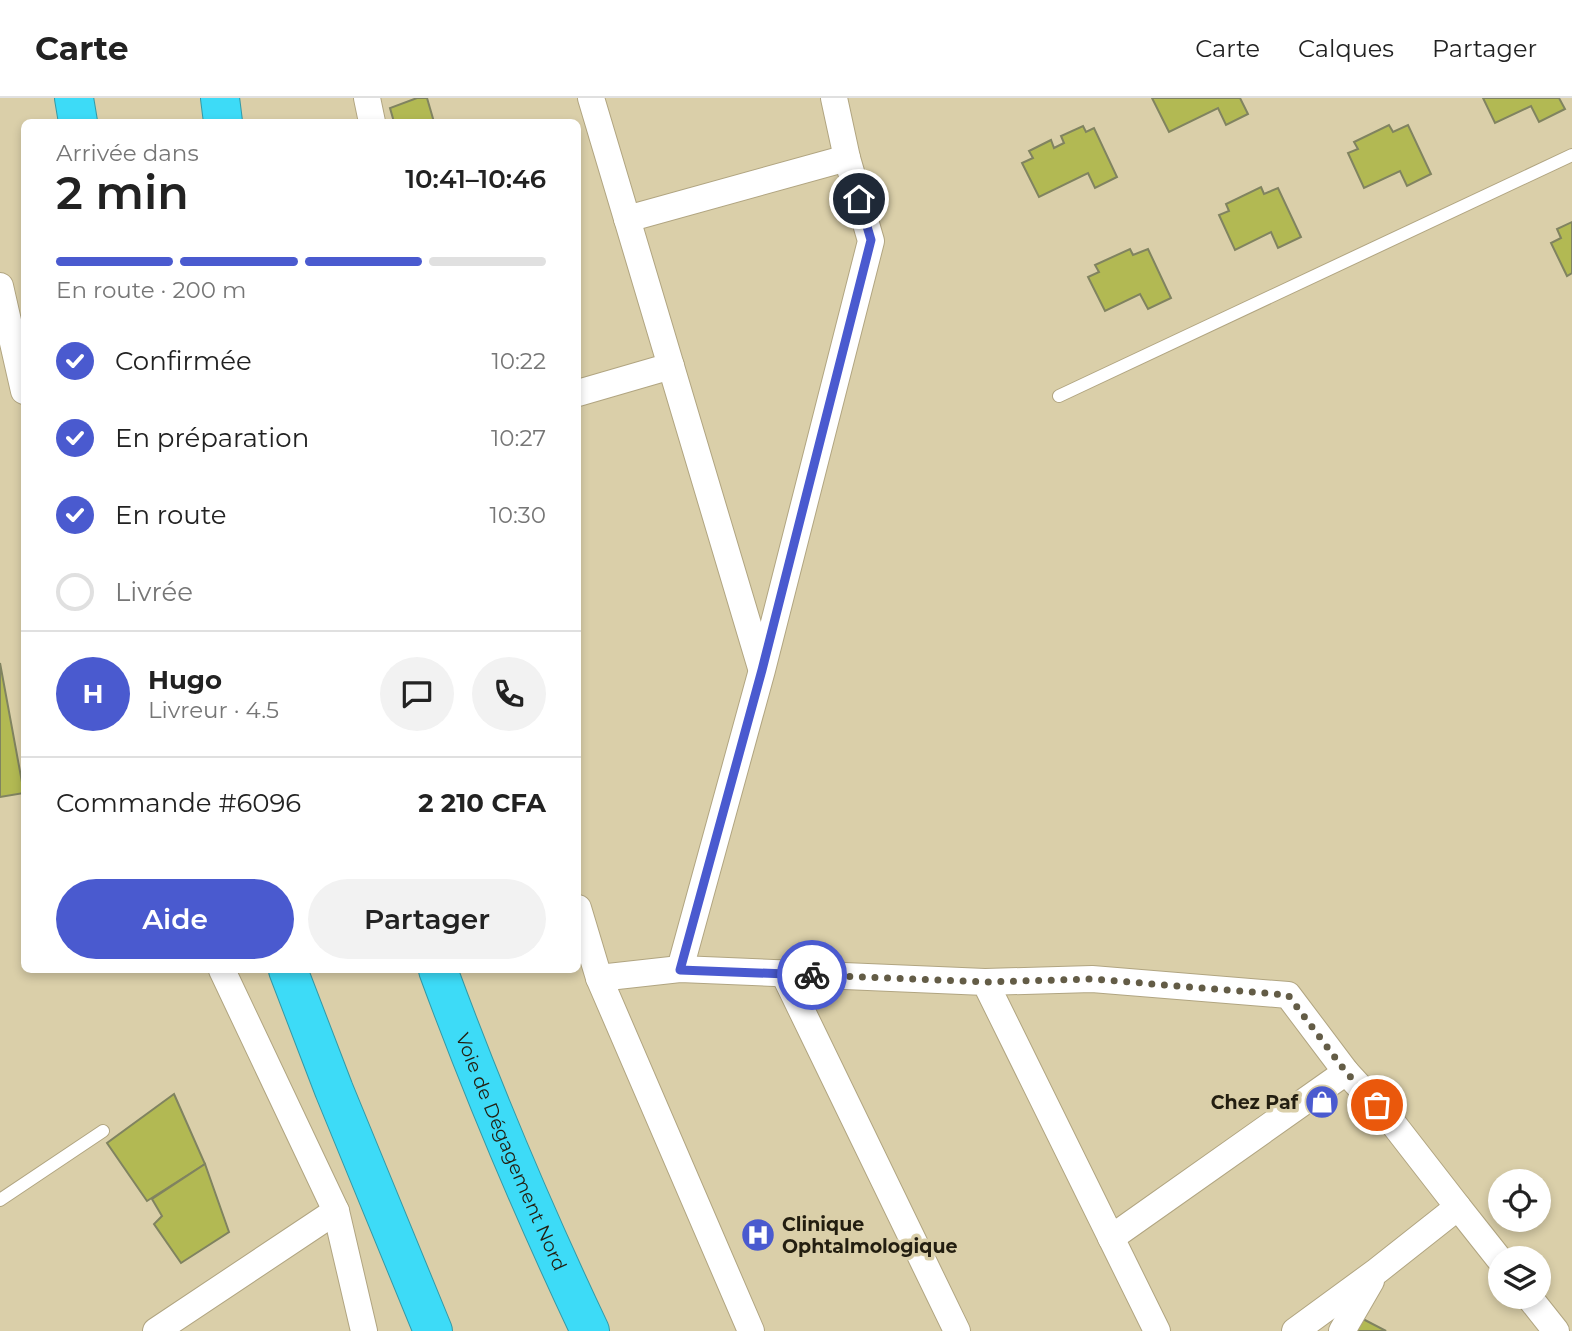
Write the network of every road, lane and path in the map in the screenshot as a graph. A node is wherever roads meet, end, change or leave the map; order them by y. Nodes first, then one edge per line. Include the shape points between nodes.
1 (74, 98) edge
2 (220, 98) edge
3 (368, 98) edge
4 (591, 98) edge
5 (834, 98) edge
6 (78, 119) edge
7 (223, 119) edge
8 (372, 119) edge
9 (1572, 155) edge
10 (847, 158) junction
11 (627, 219) junction
12 (0, 286) edge
13 (671, 366) junction
14 (21, 372) edge
15 (581, 392) edge
16 (1059, 396) dead end
17 (762, 670) junction
18 (581, 918) edge
19 (680, 970) junction
20 (223, 973) edge
21 (289, 973) edge
22 (439, 973) edge
23 (784, 974) junction
24 (599, 978) junction
25 (985, 982) junction
26 (1346, 1072) junction
27 (103, 1131) dead end
28 (0, 1200) edge
29 (1458, 1207) junction
30 (336, 1211) junction
31 (1111, 1238) junction
32 (1489, 1246) edge
33 (1377, 1271) junction
34 (1537, 1309) edge
35 (1550, 1328) edge
36 (156, 1331) edge
37 (364, 1331) edge
38 (433, 1331) edge
39 (590, 1331) edge
40 (751, 1331) edge
41 (957, 1331) edge
42 (1157, 1331) edge
43 (1295, 1331) edge
44 (1342, 1331) edge

1 - 6 highway
2 - 7 highway
3 - 8 street
4 - 11 street
5 - 10 street
9 - 16 lane
10 - 11 street
10 - 17 street via 871,240
11 - 13 street
12 - 14 street
13 - 15 street
13 - 17 street
17 - 19 street
18 - 24 street
19 - 23 street
19 - 24 street
20 - 30 street
21 - 38 highway
22 - 39 highway, Voie de Dégagement Nord via 541,1226
23 - 25 street
23 - 41 street
24 - 40 street
25 - 26 street via 1092,979 1288,995
25 - 31 street
26 - 29 street
26 - 31 street
27 - 28 lane
29 - 32 street
29 - 33 street
30 - 36 street
30 - 37 street
31 - 42 street
33 - 43 street
33 - 44 street
34 - 35 street

